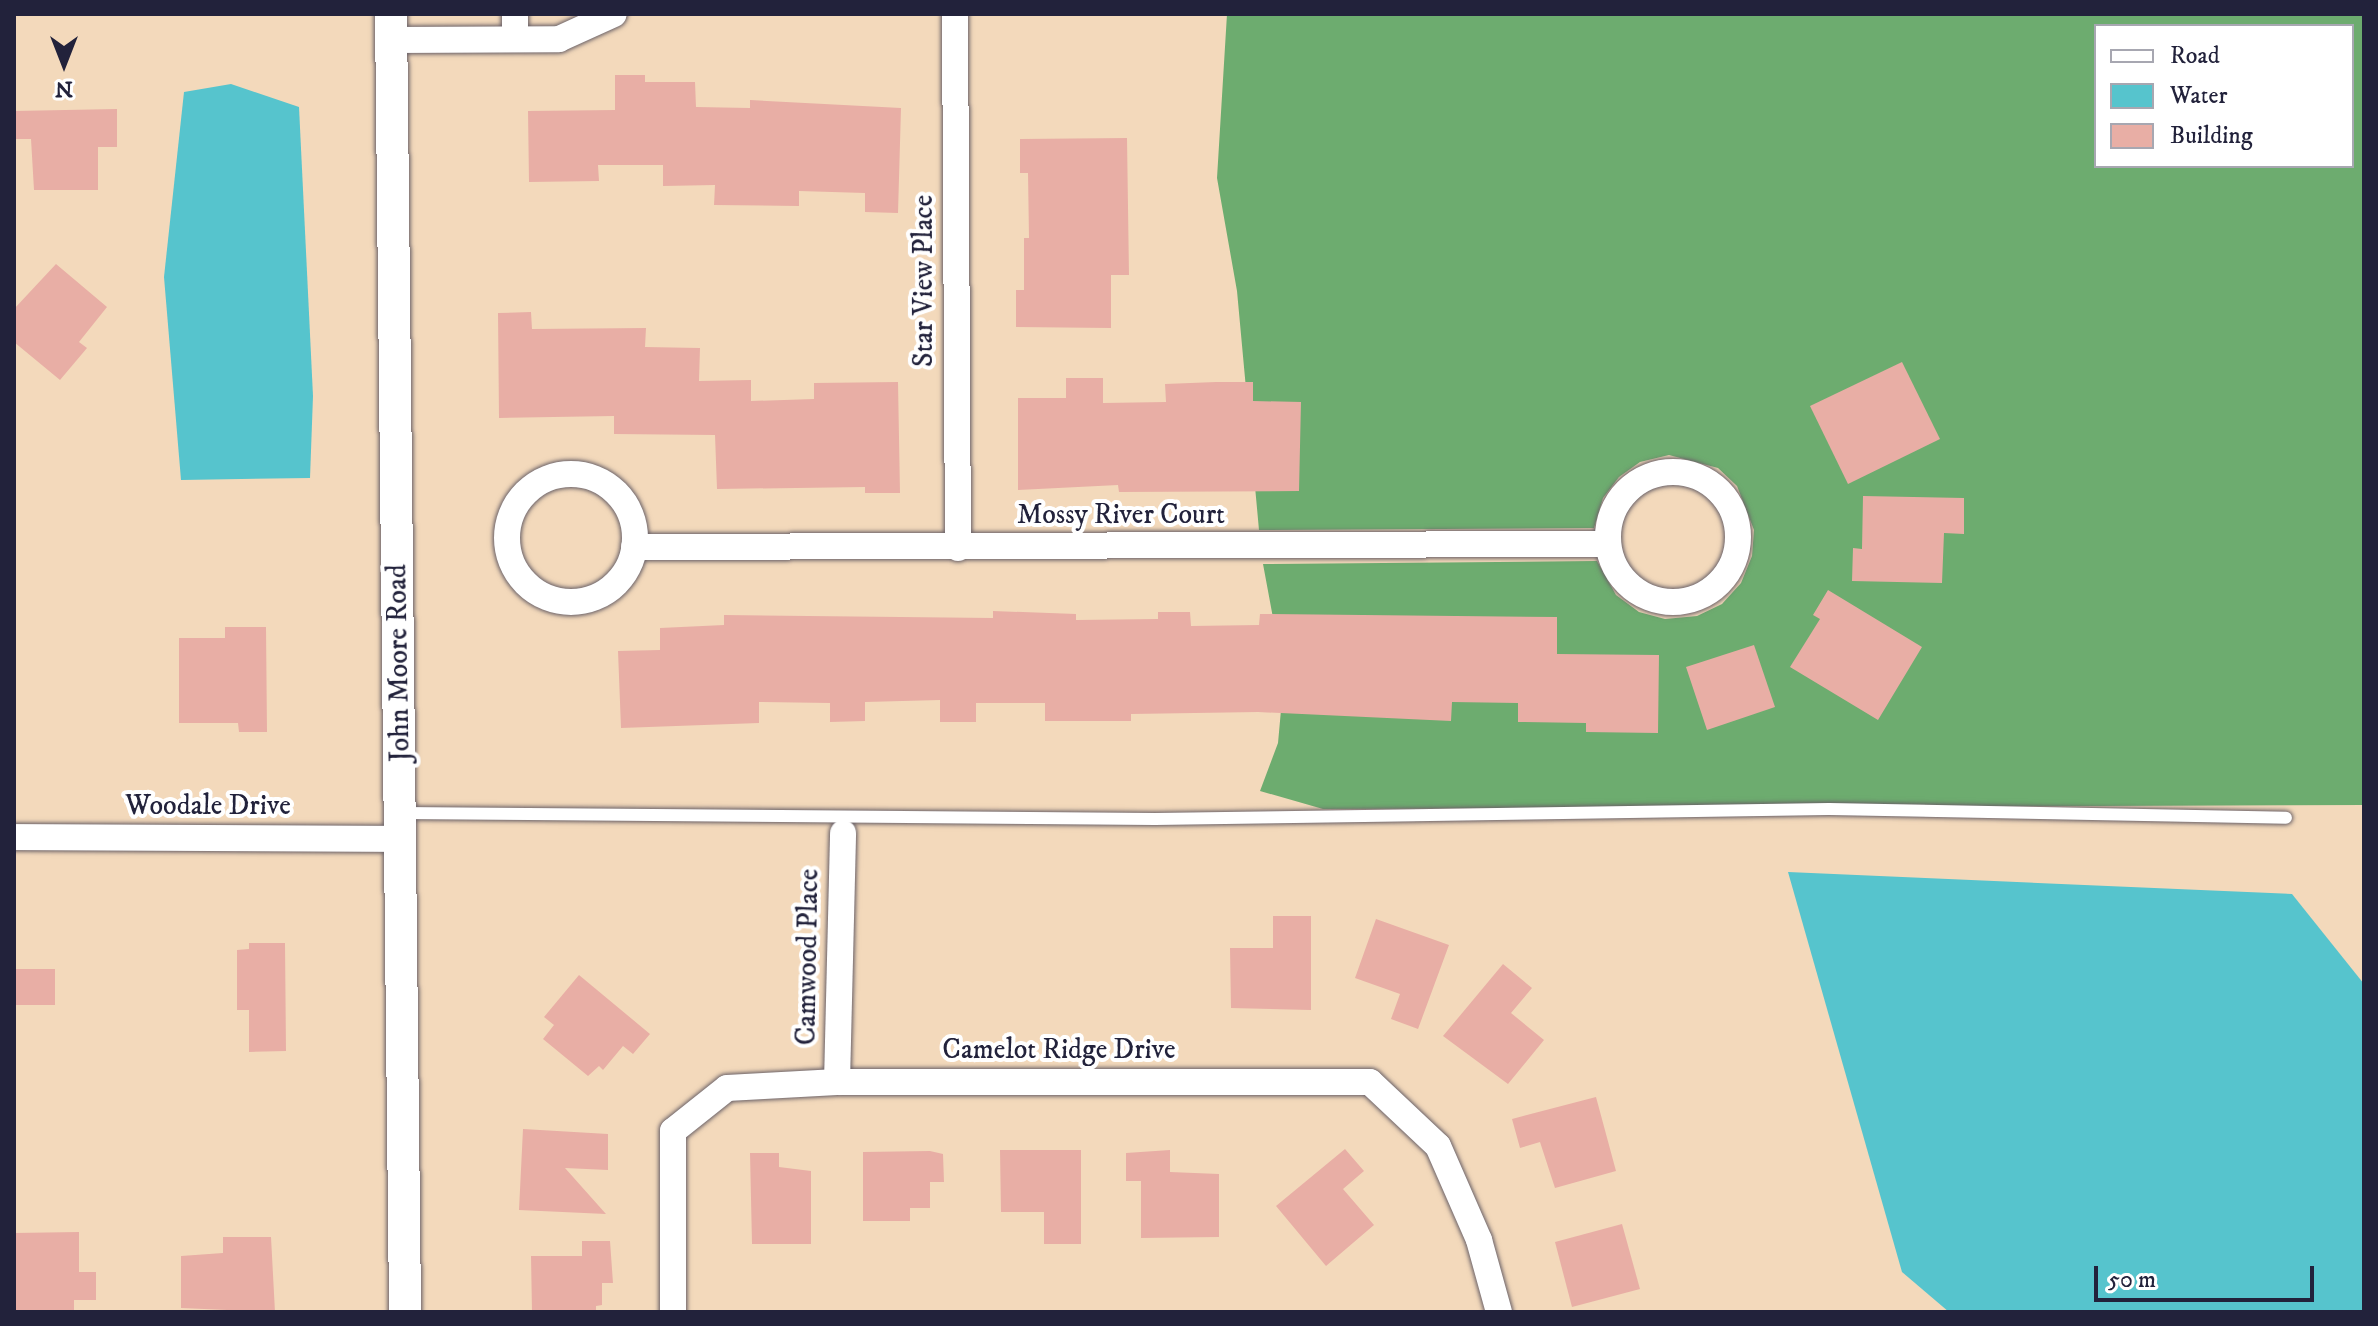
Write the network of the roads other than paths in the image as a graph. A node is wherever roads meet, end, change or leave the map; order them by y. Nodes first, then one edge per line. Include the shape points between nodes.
1 (614, 14) edge
2 (955, 14) edge
3 (392, 27) edge
4 (515, 27) edge
5 (1608, 544) junction
6 (634, 547) junction
7 (958, 548) junction
8 (2286, 818) dead end
9 (401, 826) junction
10 (843, 833) dead end
11 (14, 837) edge
12 (837, 1082) junction
13 (405, 1312) edge
14 (673, 1312) edge
15 (1499, 1312) edge

1 - 4 street via 559,39
2 - 7 street, Star View Place
3 - 4 street
3 - 9 street, John Moore Road
5 - 5 street via 1627,585 1668,603 1711,591 1727,575 1739,534 1724,496 1689,474 1668,472 1648,477 1623,496 1609,524
5 - 7 street, Mossy River Court
6 - 6 street via 623,575 600,595 560,602 541,595 512,566 507,525 515,505 539,483 571,474 592,478 626,505
6 - 7 street, Mossy River Court
8 - 9 lane via 1829,809
9 - 11 street, Woodale Drive
9 - 13 street, John Moore Road
10 - 12 street, Camwood Place
12 - 14 street, Camelot Ridge Drive via 727,1088 673,1131
12 - 15 street, Camelot Ridge Drive via 1370,1082 1438,1146 1479,1240

